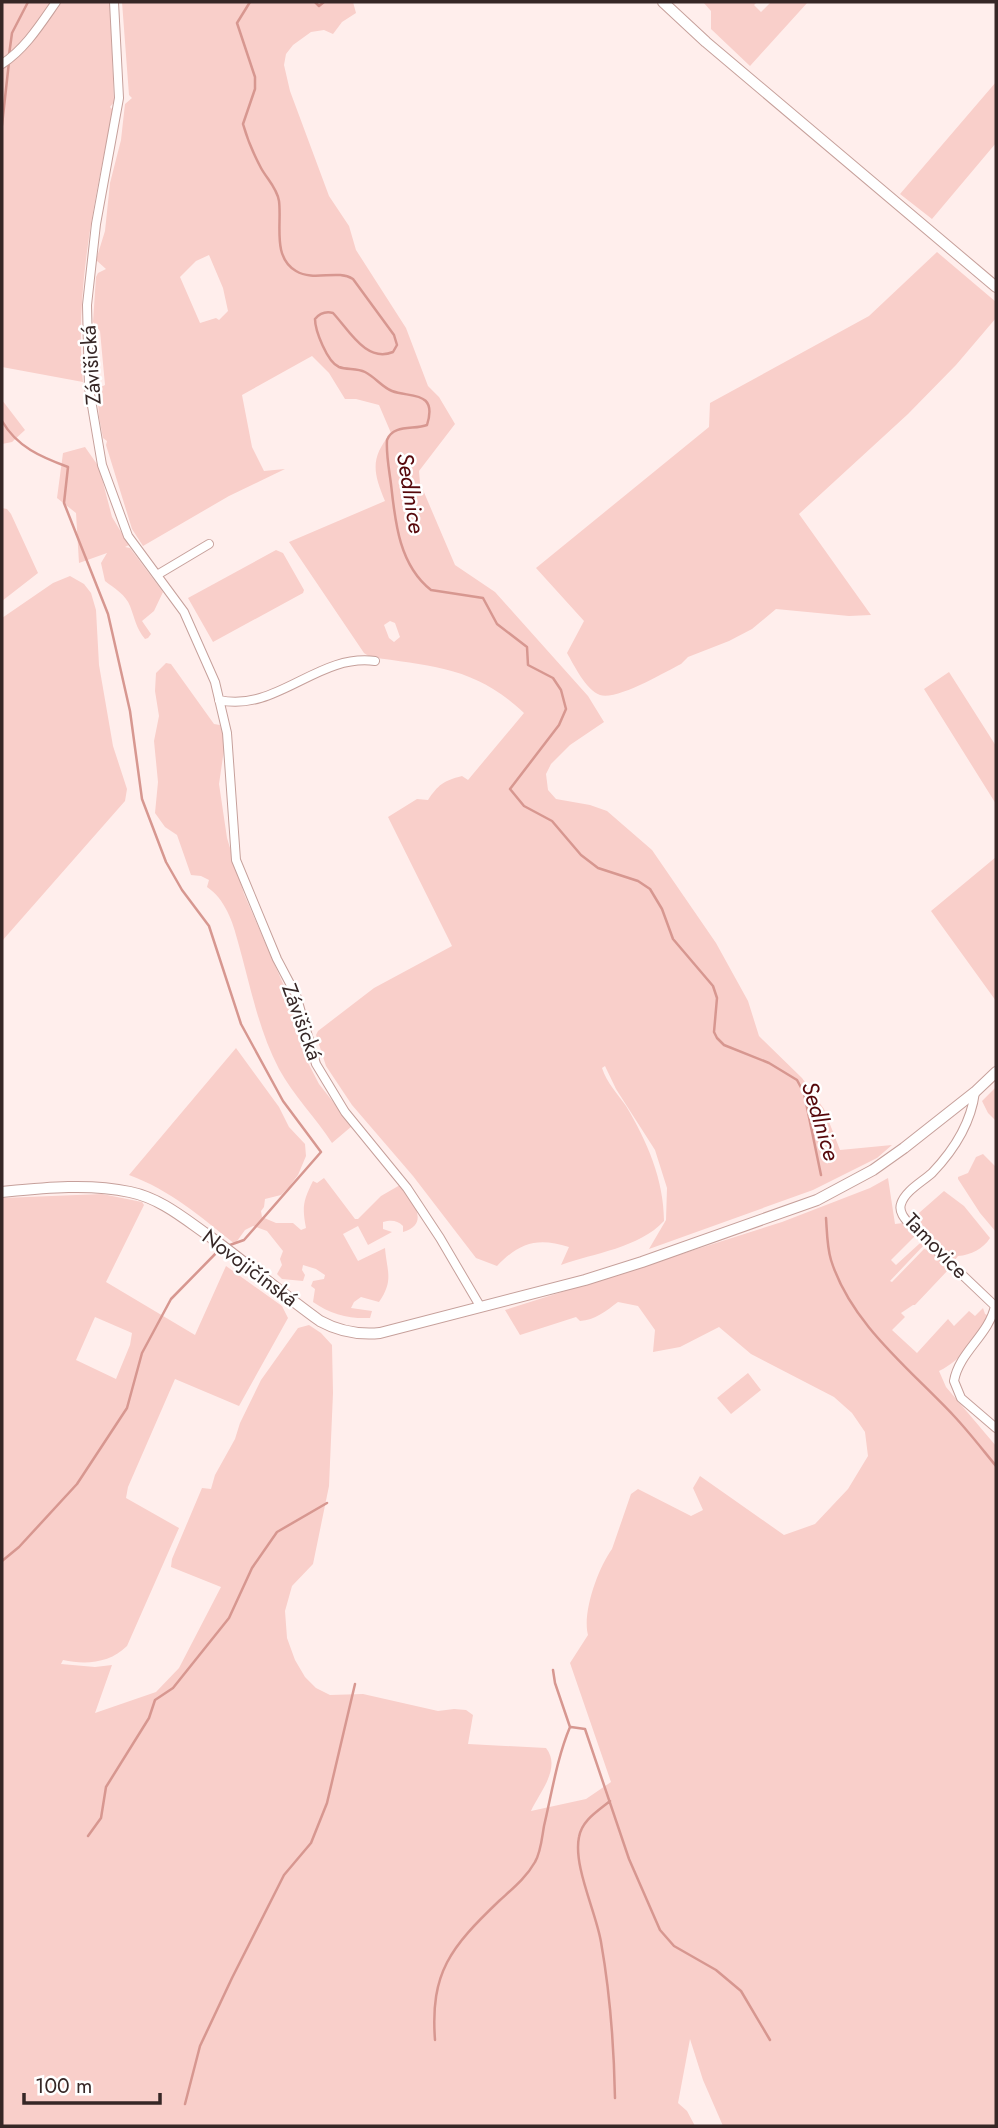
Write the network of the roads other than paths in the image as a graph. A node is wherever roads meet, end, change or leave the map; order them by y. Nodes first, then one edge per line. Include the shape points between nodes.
1 (56, 2) edge
2 (114, 2) edge
3 (663, 2) edge
4 (2, 64) edge
5 (996, 287) edge
6 (209, 544) dead end
7 (157, 575) junction
8 (375, 661) dead end
9 (219, 700) junction
10 (996, 1072) edge
11 (975, 1092) junction
12 (2, 1192) edge
13 (480, 1306) junction
14 (996, 1428) edge

1 - 4 street via 35,32
2 - 7 street, Závišická via 119,98 87,304 89,388 102,465 128,536
3 - 5 street
6 - 7 street
7 - 9 street, Závišická via 184,612
8 - 9 street via 338,663 253,701
9 - 13 street, Závišická via 227,733 236,860 296,995 316,1064 345,1112 407,1188
10 - 11 street, Novojičínská
11 - 13 street, Novojičínská via 873,1170 817,1200 585,1280
11 - 14 street, Tamovice via 972,1113 956,1143 906,1195 901,1209 912,1227 995,1306 954,1381 961,1398
12 - 13 street, Novojičínská via 92,1188 148,1197 167,1205 320,1321 343,1331 380,1333

